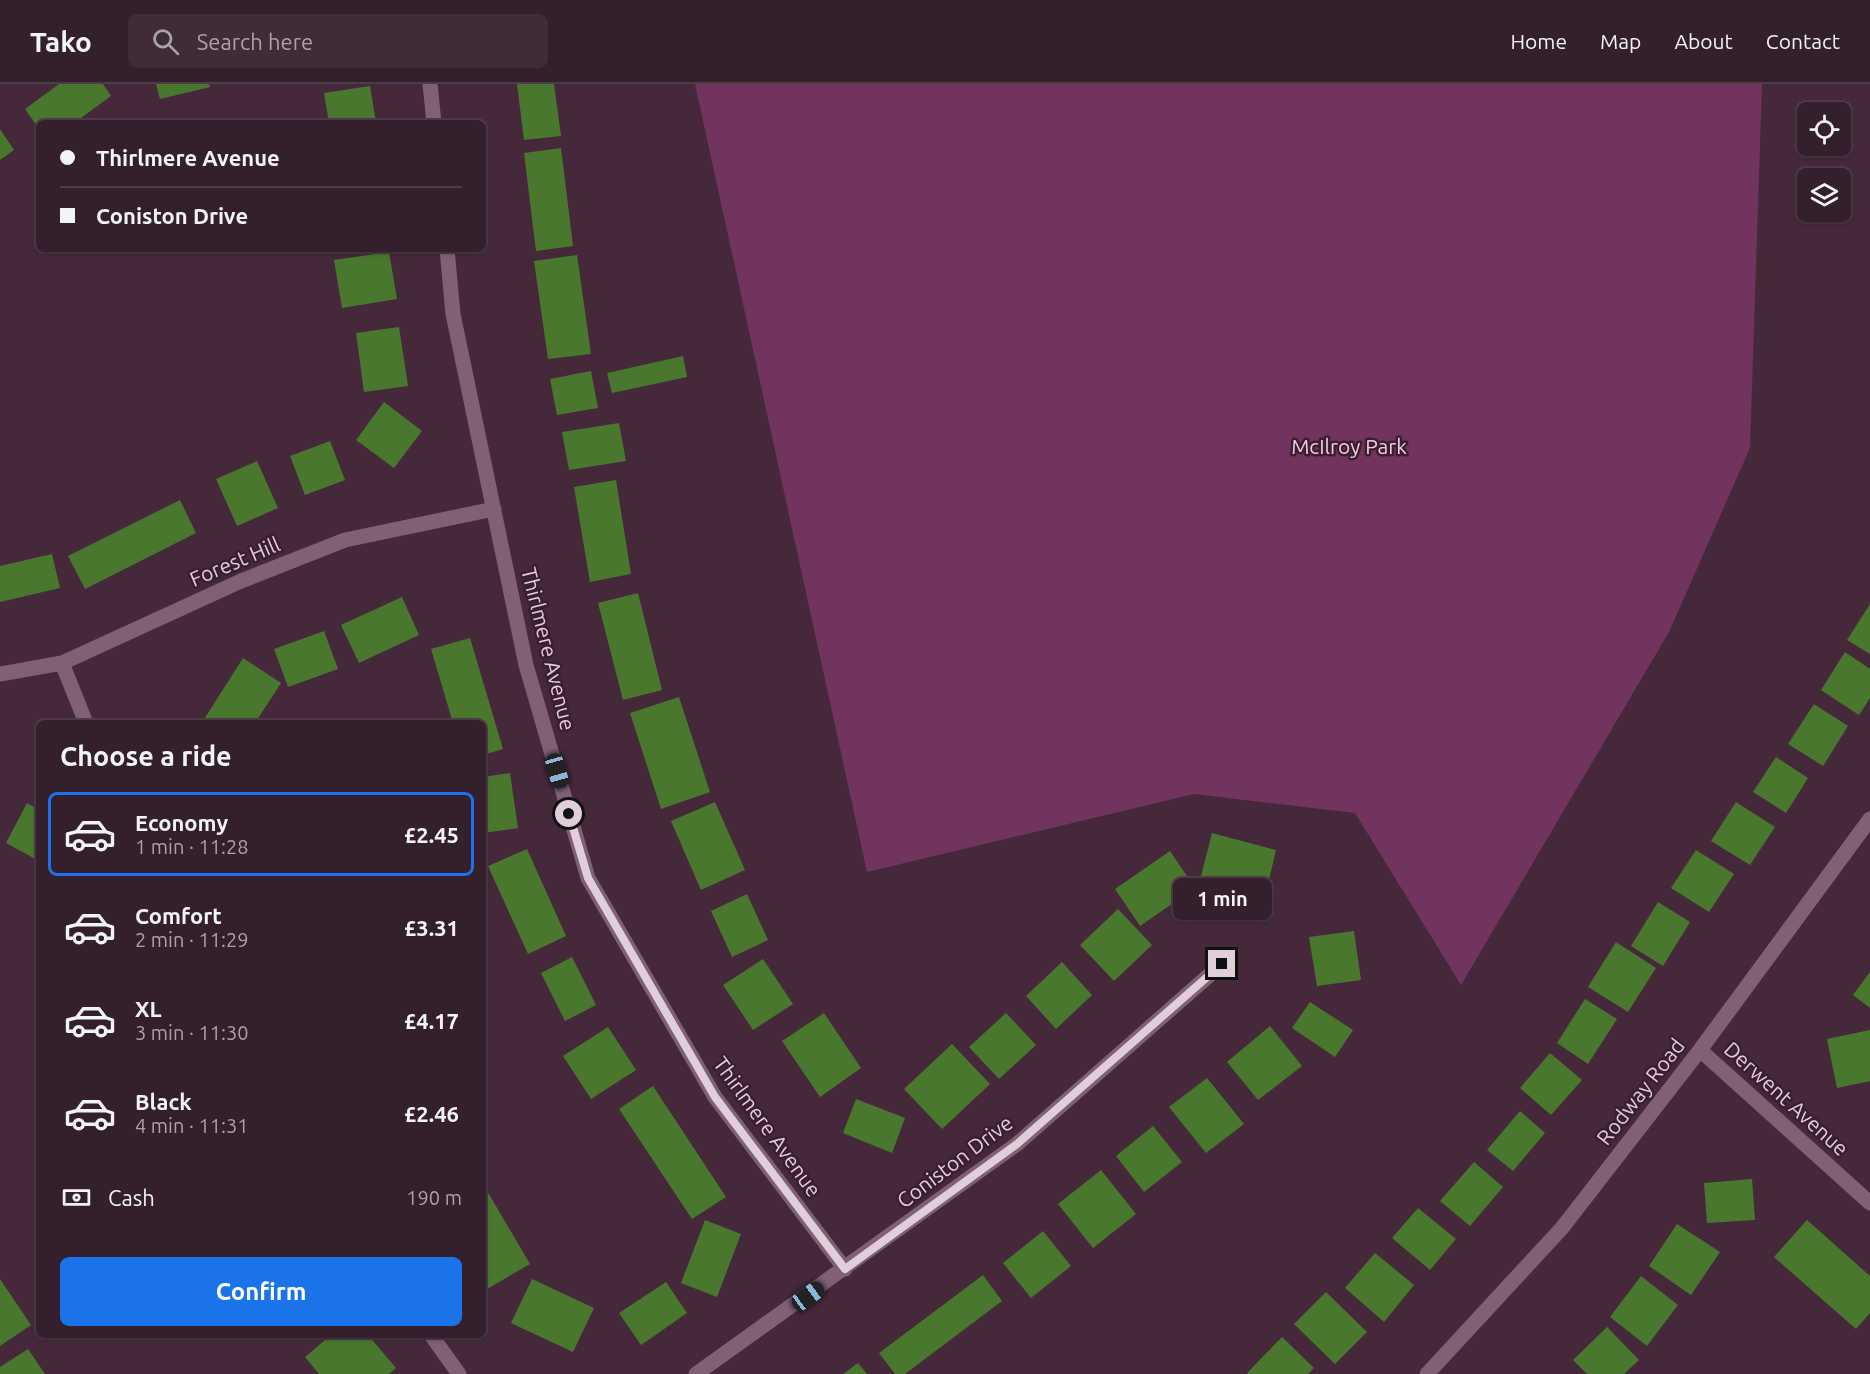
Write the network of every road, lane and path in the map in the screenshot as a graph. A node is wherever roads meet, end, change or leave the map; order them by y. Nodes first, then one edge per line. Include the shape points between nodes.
1 (430, 84) edge
2 (434, 120) edge
3 (447, 252) edge
4 (494, 509) junction
5 (62, 663) junction
6 (0, 674) edge
7 (85, 720) edge
8 (1870, 819) edge
9 (1222, 964) dead end
10 (1700, 1050) junction
11 (1870, 1203) edge
12 (845, 1269) junction
13 (433, 1338) edge
14 (459, 1374) edge
15 (696, 1374) edge
16 (1427, 1374) edge

1 - 2 street
3 - 4 street, Thirlmere Avenue via 453,314
4 - 5 street, Forest Hill via 345,540 241,581
4 - 12 street, Thirlmere Avenue via 526,664 588,878 715,1097
5 - 6 street, Forest Hill
5 - 7 street
8 - 10 street, Rodway Road
9 - 12 street, Coniston Drive via 1017,1144
10 - 11 street, Derwent Avenue
10 - 16 street, Rodway Road via 1563,1228
12 - 15 street, Coniston Drive
13 - 14 street

